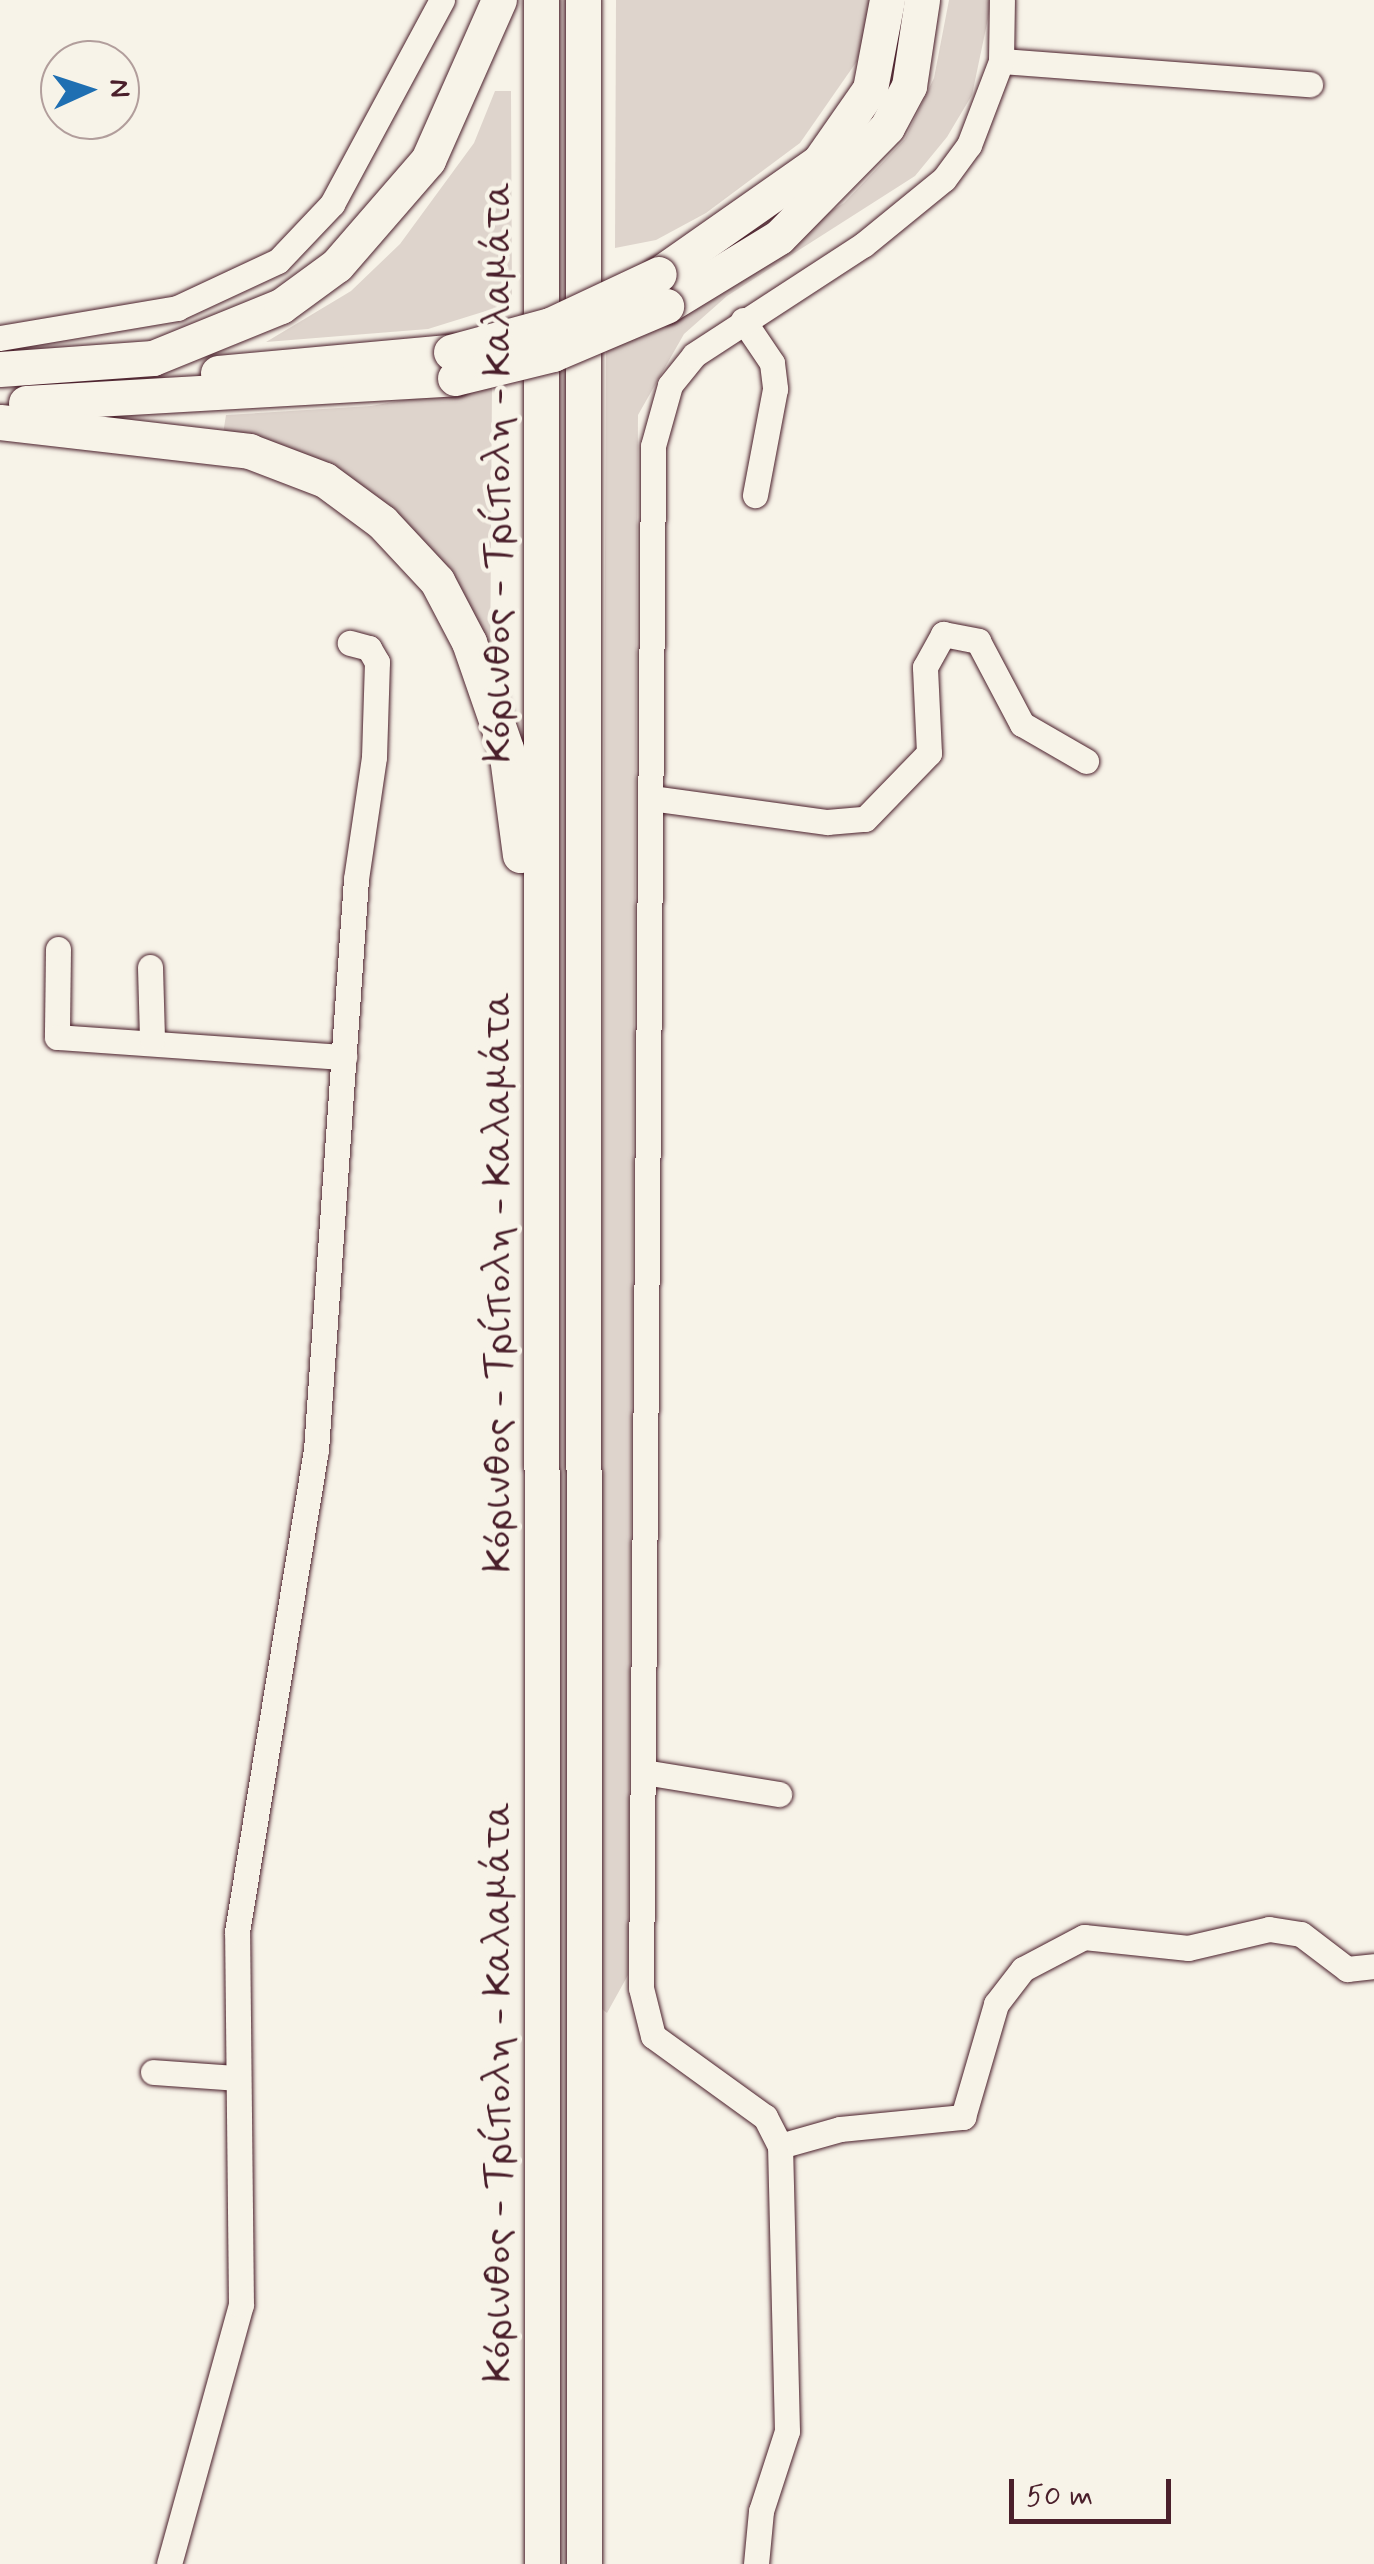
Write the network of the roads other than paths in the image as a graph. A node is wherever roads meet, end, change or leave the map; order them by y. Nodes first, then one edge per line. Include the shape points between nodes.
1 (442, 0) edge
2 (500, 0) edge
3 (541, 0) edge
4 (585, 0) edge
5 (887, 0) edge
6 (922, 0) edge
7 (1002, 0) edge
8 (1002, 60) junction
9 (1310, 84) dead end
10 (663, 290) junction
11 (744, 320) junction
12 (0, 338) edge
13 (453, 365) junction
14 (0, 370) edge
15 (0, 378) edge
16 (0, 402) edge
17 (0, 422) edge
18 (755, 495) dead end
19 (350, 644) dead end
20 (1086, 761) dead end
21 (650, 798) junction
22 (58, 949) dead end
23 (150, 967) dead end
24 (152, 1040) junction
25 (541, 1050) junction
26 (344, 1057) junction
27 (644, 1772) junction
28 (779, 1794) dead end
29 (1374, 1966) edge
30 (154, 2072) dead end
31 (238, 2078) junction
32 (780, 2146) junction
33 (169, 2564) edge
34 (542, 2564) edge
35 (584, 2564) edge
36 (756, 2564) edge

1 - 12 street via 332,204 278,261 178,308
2 - 14 highway via 428,160 337,265 281,306 152,358
3 - 25 highway, Κόρινθος - Τρίπολη - Καλαμάτα
4 - 35 highway
5 - 10 highway via 870,89 820,162
6 - 10 highway via 909,86 888,127 779,238
7 - 8 street
8 - 9 street
8 - 11 street via 969,145 944,179 864,245
10 - 13 highway, bridge via 553,354
11 - 18 street via 772,362 775,389
11 - 21 street via 694,355 656,418
13 - 15 highway via 112,380
13 - 16 highway
17 - 25 highway via 181,438 286,462 354,499 414,552 469,642 506,749
19 - 26 street via 371,650 378,668
20 - 21 street via 1022,724 978,640 943,634 925,667 929,753 865,818 827,822
21 - 27 street
22 - 24 street via 57,1037
23 - 24 street
24 - 26 street
25 - 34 highway, Κόρινθος - Τρίπολη - Καλαμάτα
26 - 31 street via 316,1450 241,1895
27 - 28 street
27 - 32 street via 645,2020 664,2046 693,2057 766,2117
29 - 32 street via 1347,1970 1301,1934 1270,1929 1188,1948 1084,1937 1022,1969 996,2004 962,2117 867,2125
30 - 31 street
31 - 33 street via 236,2340
32 - 36 street via 786,2430 761,2511

